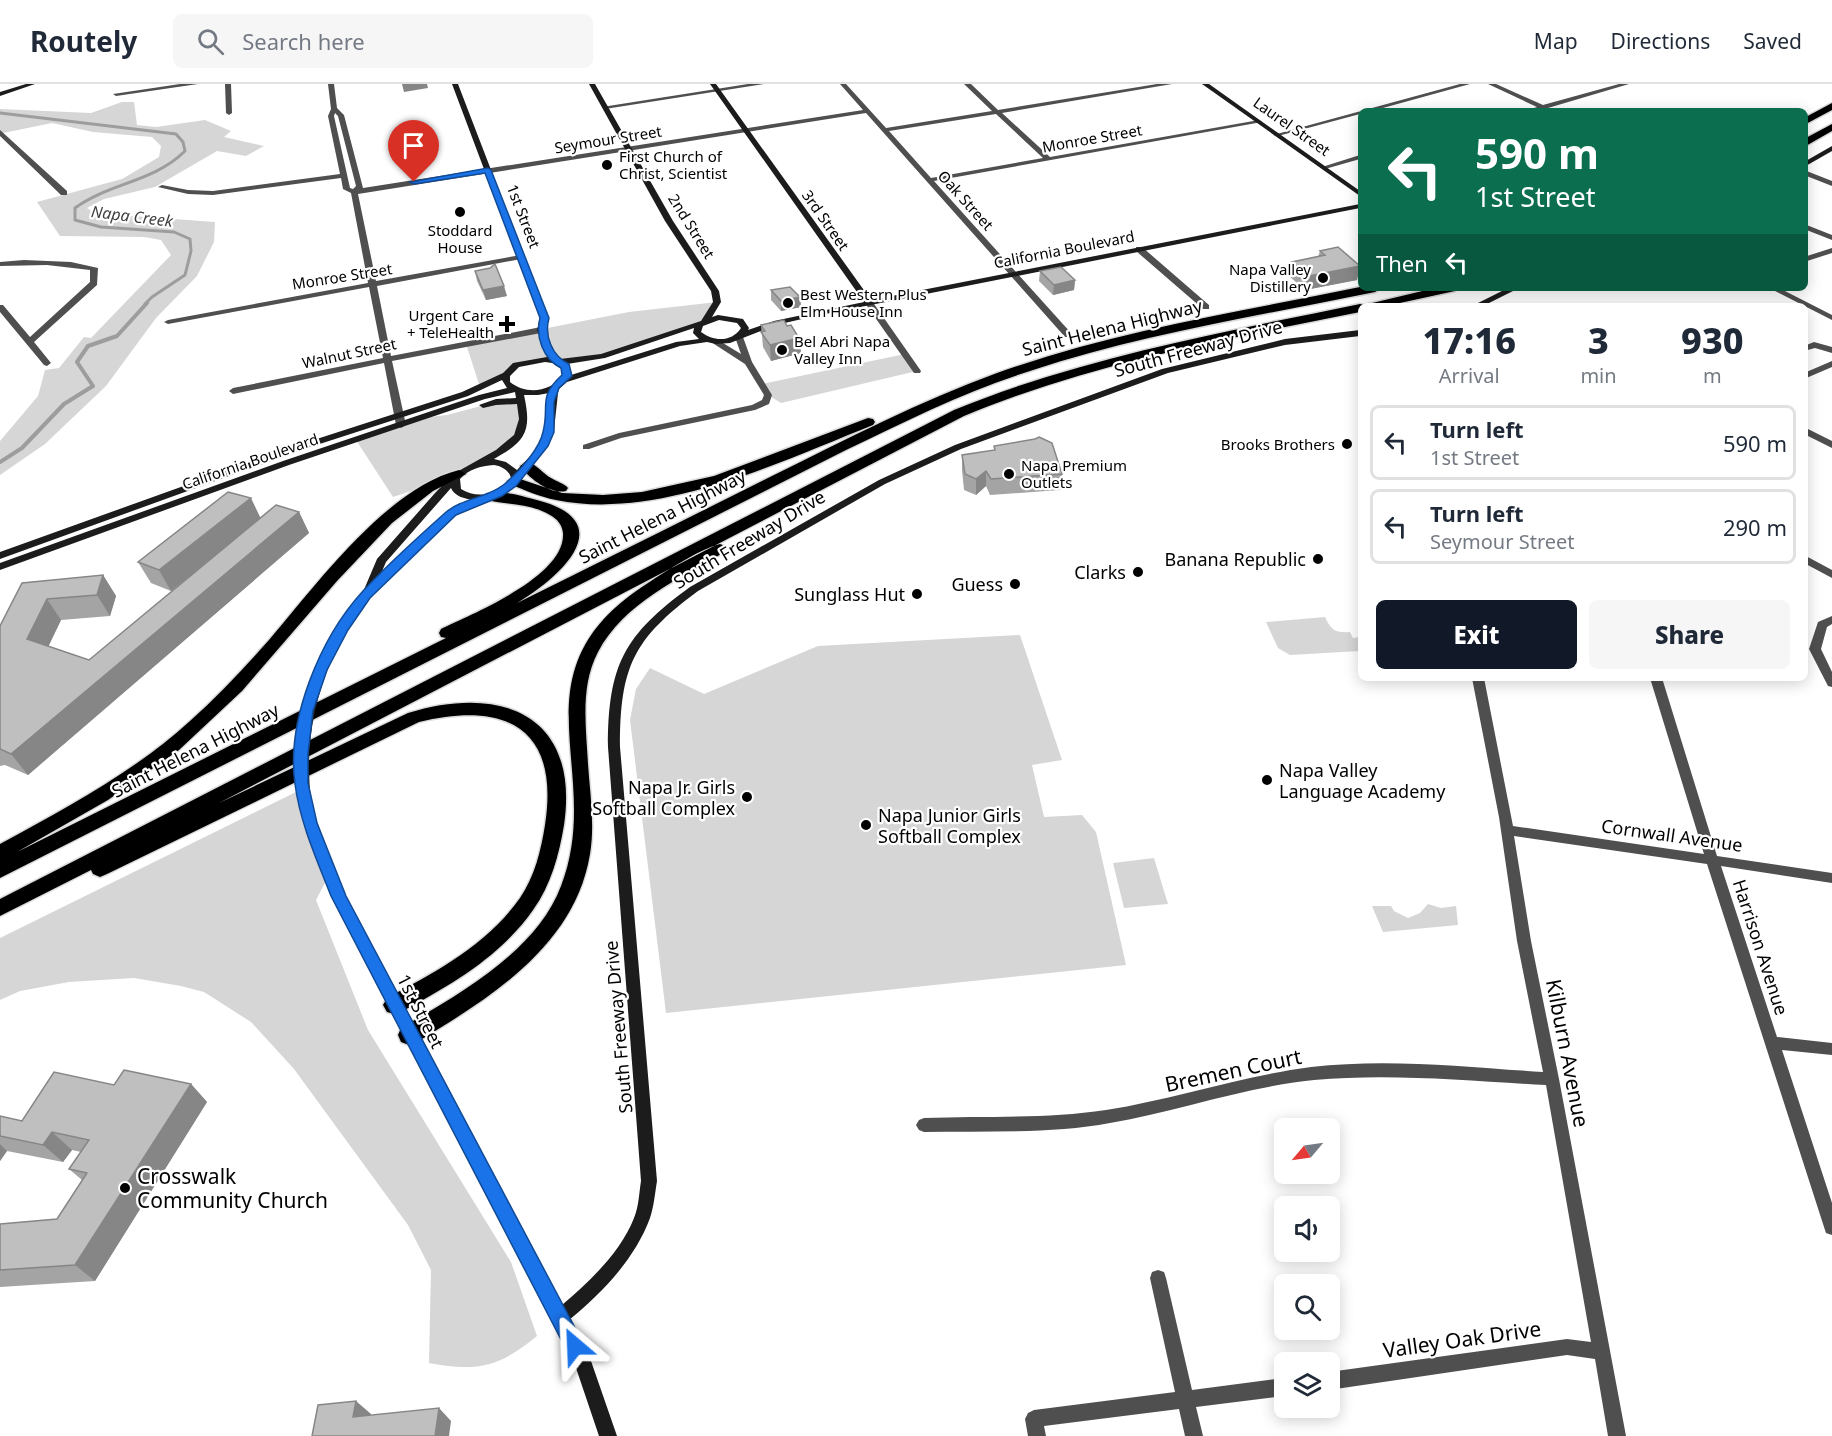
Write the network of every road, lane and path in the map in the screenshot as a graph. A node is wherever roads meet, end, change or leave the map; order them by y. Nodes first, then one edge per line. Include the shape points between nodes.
1 (32, 84) edge
2 (195, 84) edge
3 (228, 84) edge
4 (331, 84) edge
5 (454, 84) edge
6 (592, 84) edge
7 (761, 84) edge
8 (843, 84) edge
9 (967, 84) edge
10 (1169, 84) edge
11 (1206, 84) edge
12 (1467, 84) edge
13 (1504, 84) edge
14 (1626, 84) edge
15 (1493, 85) edge
16 (715, 87) edge
17 (0, 94) edge
18 (116, 94) dead end
19 (1832, 106) edge
20 (605, 107) junction
21 (1543, 107) junction
22 (1376, 108) edge
23 (1539, 108) edge
24 (334, 109) junction
25 (867, 111) junction
26 (997, 112) junction
27 (230, 113) dead end
28 (1358, 113) edge
29 (1808, 120) edge
30 (1259, 122) junction
31 (1832, 127) edge
32 (746, 130) junction
33 (884, 130) junction
34 (0, 132) edge
35 (1276, 135) junction
36 (1808, 142) edge
37 (1832, 148) edge
38 (629, 150) junction
39 (1358, 158) edge
40 (1048, 159) junction
41 (1808, 163) edge
42 (1325, 167) junction
43 (488, 170) junction
44 (1808, 174) edge
45 (343, 176) junction
46 (929, 180) junction
47 (1832, 184) edge
48 (162, 187) dead end
49 (354, 192) junction
50 (1358, 192) edge
51 (64, 193) dead end
52 (1358, 206) edge
53 (1808, 228) edge
54 (1832, 238) edge
55 (1139, 249) junction
56 (1832, 250) edge
57 (521, 257) junction
58 (1808, 259) edge
59 (0, 264) edge
60 (1014, 274) junction
61 (374, 286) junction
62 (1361, 291) edge
63 (1438, 291) edge
64 (1508, 291) edge
65 (1779, 291) edge
66 (869, 303) junction
67 (1384, 303) edge
68 (1482, 303) edge
69 (1802, 303) edge
70 (1808, 306) edge
71 (0, 307) edge
72 (1206, 307) dead end
73 (1358, 308) edge
74 (1832, 318) edge
75 (740, 321) junction
76 (168, 322) dead end
77 (703, 322) junction
78 (774, 322) junction
79 (541, 330) junction
80 (1358, 333) edge
81 (1068, 335) dead end
82 (740, 336) junction
83 (1308, 338) junction
84 (1358, 339) edge
85 (711, 341) junction
86 (29, 342) junction
87 (1095, 347) junction
88 (1808, 347) edge
89 (1832, 350) edge
90 (389, 358) junction
91 (557, 361) junction
92 (748, 362) junction
93 (47, 363) dead end
94 (1832, 364) edge
95 (917, 371) dead end
96 (1808, 374) edge
97 (506, 375) junction
98 (565, 380) junction
99 (555, 387) junction
100 (233, 391) dead end
101 (517, 394) junction
102 (421, 418) junction
103 (400, 420) junction
104 (1808, 432) edge
105 (336, 436) junction
106 (913, 436) junction
107 (1832, 445) edge
108 (586, 447) dead end
109 (286, 463) junction
110 (527, 466) junction
111 (463, 473) junction
112 (515, 479) junction
113 (489, 497) junction
114 (585, 498) junction
115 (0, 556) edge
116 (1808, 560) edge
117 (0, 567) edge
118 (1832, 575) edge
119 (366, 595) junction
120 (1832, 620) edge
121 (1479, 681) edge
122 (1657, 681) edge
123 (1832, 683) edge
124 (171, 785) junction
125 (1507, 831) junction
126 (0, 853) edge
127 (1713, 859) junction
128 (0, 870) edge
129 (1832, 878) edge
130 (0, 908) edge
131 (0, 915) edge
132 (394, 1005) junction
133 (409, 1035) junction
134 (1774, 1043) junction
135 (1832, 1049) edge
136 (1552, 1078) junction
137 (924, 1125) dead end
138 (1832, 1227) edge
139 (1158, 1278) dead end
140 (560, 1317) junction
141 (1602, 1352) junction
142 (1340, 1379) edge
143 (1274, 1388) edge
144 (1186, 1399) junction
145 (608, 1436) edge
146 (1037, 1436) edge
147 (1194, 1436) edge
148 (1617, 1436) edge

1 - 17 street
2 - 18 street
3 - 27 street
4 - 24 street
5 - 43 street, 1st Street
6 - 20 street, 2nd Street
7 - 16 street
8 - 25 street, Oak Street
9 - 26 street
10 - 26 street
11 - 30 street, Laurel Street
12 - 22 street
13 - 15 street
14 - 21 street
15 - 21 street
16 - 20 street
16 - 32 street, 3rd Street
19 - 29 highway
20 - 38 street, 2nd Street
21 - 23 street
24 - 45 street
24 - 49 street via 341,115 360,187
25 - 32 street, Seymour Street
25 - 33 street, Oak Street
26 - 33 street
26 - 40 street
28 - 35 street
30 - 35 street, Laurel Street
30 - 40 street, Monroe Street
31 - 36 highway
32 - 38 street, Seymour Street
32 - 66 street, 3rd Street
33 - 46 street, Oak Street
34 - 51 street
35 - 42 street, Laurel Street
37 - 41 street
38 - 43 street, Seymour Street
38 - 77 street, 2nd Street via 715,291 717,302
39 - 42 street
40 - 46 street, Monroe Street
42 - 50 street, Laurel Street
43 - 49 street, Seymour Street
43 - 57 street, 1st Street
44 - 47 street
45 - 48 street via 211,194
45 - 49 street via 347,189
46 - 60 street, Oak Street
49 - 61 street
52 - 55 street, California Boulevard
53 - 54 street
55 - 60 street, California Boulevard
55 - 72 street
56 - 58 street
57 - 61 street, Monroe Street
57 - 79 street, 1st Street via 544,318
59 - 86 street via 18,261 94,268 94,283
60 - 66 street, California Boulevard
60 - 81 street, Oak Street
61 - 76 street, Monroe Street
61 - 90 street
62 - 87 highway, Saint Helena Highway
63 - 67 highway
64 - 68 street
65 - 69 street
66 - 78 street, California Boulevard
66 - 95 street, 3rd Street
70 - 74 street
71 - 86 street
73 - 106 highway, Saint Helena Highway via 1110,362 972,408
75 - 77 street, California Boulevard via 726,317
75 - 78 street, California Boulevard
75 - 82 street via 745,328
77 - 85 street via 697,333
77 - 91 street via 602,356
78 - 82 street, California Boulevard
79 - 90 street, Walnut Street
79 - 91 street, 1st Street
80 - 83 street, South Freeway Drive
82 - 85 street, California Boulevard
82 - 92 street
83 - 84 street
83 - 140 street, South Freeway Drive via 1149,376 919,464 694,589 640,637 619,681 614,747 649,1181 642,1218 625,1248 585,1298
85 - 92 street
85 - 98 street via 679,344
86 - 93 street
87 - 114 highway via 999,372 723,480 651,494
87 - 124 highway, Saint Helena Highway via 1024,369 892,422
88 - 89 street via 1814,345
90 - 100 street, Walnut Street
90 - 103 street
91 - 97 street, California Boulevard via 525,362
91 - 98 street, 1st Street via 568,371
92 - 108 street via 768,394 769,399 761,406 619,436
94 - 96 street
97 - 101 street via 506,383
97 - 103 street, California Boulevard
98 - 99 street
99 - 101 street
99 - 110 street, 1st Street via 549,402 549,432
101 - 102 street via 447,415
101 - 102 street, California Boulevard via 482,397
101 - 111 street, 1st Street via 523,408 523,430 518,438
102 - 103 street, California Boulevard
103 - 105 street, California Boulevard
103 - 109 street, California Boulevard
104 - 107 street
105 - 109 street via 284,458
105 - 115 street, California Boulevard
106 - 130 highway, Saint Helena Highway
106 - 133 highway via 644,593 607,626 590,651 579,679 581,838 574,882 563,907 522,957 461,1004
109 - 117 street, California Boulevard
110 - 112 street, 1st Street
110 - 114 highway via 546,482
111 - 112 street via 484,463 503,464 514,472
111 - 113 street via 454,485 461,494
111 - 119 street, 1st Street via 438,495 381,561
111 - 126 highway via 417,495 369,537 244,679 195,728 138,772
112 - 113 street, 1st Street via 507,489
112 - 114 highway via 561,497
113 - 119 street, 1st Street via 452,513
113 - 124 highway via 535,503 568,522 573,537 568,555 530,588
116 - 118 street
119 - 132 street, 1st Street, bridge via 342,628 310,698 301,769 306,808 333,885
120 - 123 street via 1822,625 1815,649
121 - 125 street, Kilburn Avenue
122 - 127 street, Harrison Avenue
124 - 128 highway, Saint Helena Highway
125 - 127 street, Cornwall Avenue
125 - 136 street, Kilburn Avenue
127 - 129 street, Cornwall Avenue
127 - 134 street, Harrison Avenue
131 - 132 highway via 414,717 470,709 515,719 542,740 555,771 556,813 543,874 526,904 476,957
132 - 133 street, 1st Street
133 - 140 street, 1st Street
134 - 135 street
134 - 138 street, Harrison Avenue
136 - 137 street, Bremen Court via 1353,1070 1269,1082 1104,1118
136 - 141 street, Kilburn Avenue
139 - 144 street
140 - 145 street, 1st Street via 582,1361
141 - 142 street, Valley Oak Drive via 1567,1347
141 - 148 street, Kilburn Avenue
143 - 144 street
144 - 146 street via 1034,1419
144 - 147 street

